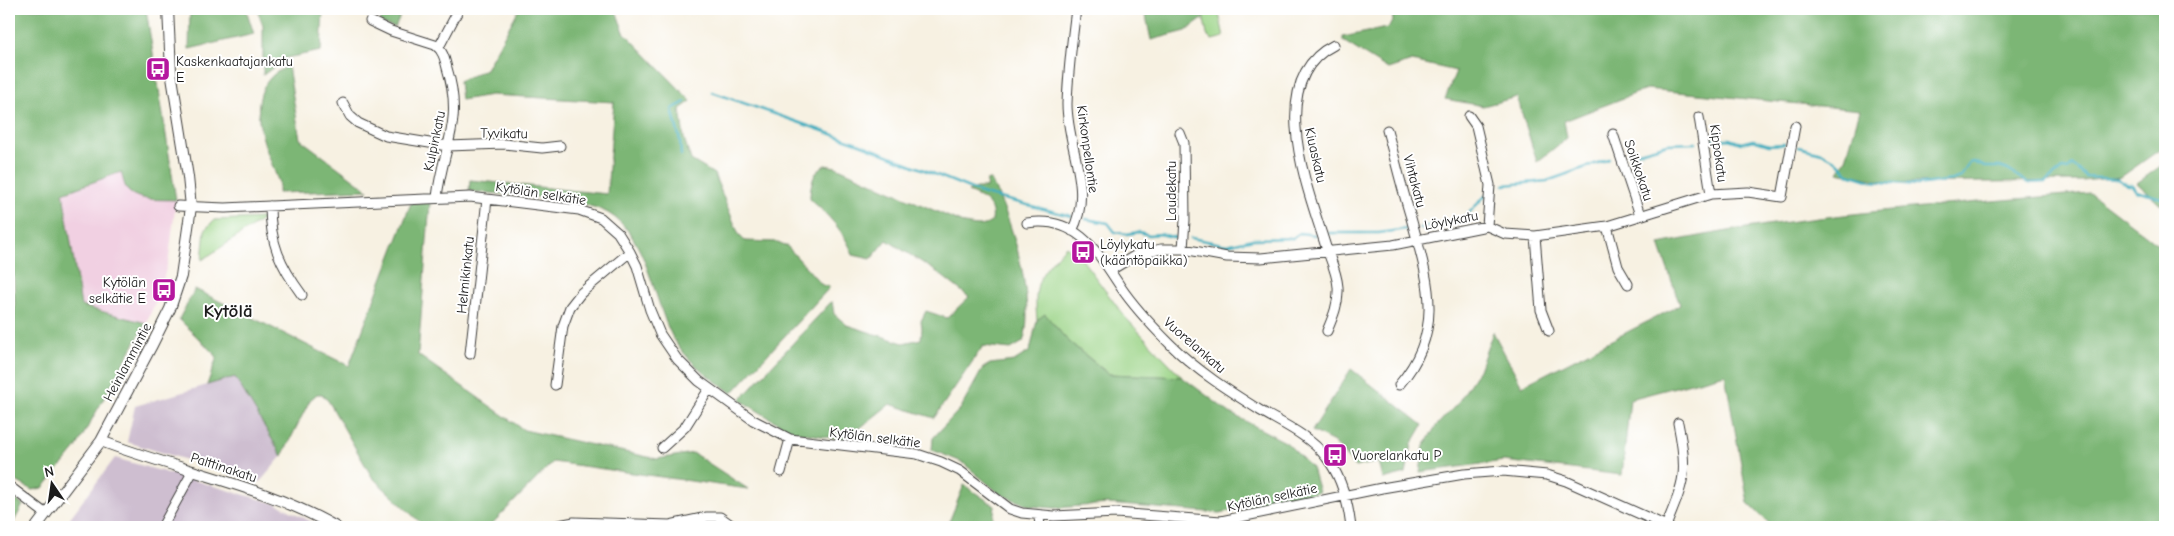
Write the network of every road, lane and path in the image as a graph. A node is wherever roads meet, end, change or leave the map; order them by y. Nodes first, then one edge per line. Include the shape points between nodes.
1 (168, 9) edge
2 (459, 9) edge
3 (1076, 9) edge
4 (370, 21) dead end
5 (1334, 45) dead end
6 (439, 47) junction
7 (343, 103) dead end
8 (1469, 116) dead end
9 (1699, 117) dead end
10 (1794, 126) dead end
11 (1387, 130) dead end
12 (1180, 134) dead end
13 (1613, 134) dead end
14 (448, 146) junction
15 (560, 146) dead end
16 (1711, 194) junction
17 (437, 197) junction
18 (487, 199) junction
19 (178, 206) dead end
20 (270, 206) junction
21 (191, 207) junction
22 (1640, 215) junction
23 (1027, 223) dead end
24 (1487, 226) junction
25 (1607, 226) junction
26 (1072, 231) junction
27 (1535, 236) junction
28 (1417, 240) junction
29 (1183, 249) junction
30 (630, 252) junction
31 (1328, 252) junction
32 (1111, 270) junction
33 (1628, 284) dead end
34 (302, 294) dead end
35 (1549, 330) dead end
36 (1327, 331) dead end
37 (470, 354) dead end
38 (555, 384) dead end
39 (1399, 385) dead end
40 (710, 389) junction
41 (1678, 423) dead end
42 (790, 439) junction
43 (101, 441) junction
44 (662, 448) dead end
45 (193, 471) junction
46 (781, 472) dead end
47 (9, 486) edge
48 (1346, 496) junction
49 (46, 514) junction
50 (1040, 516) junction
51 (36, 527) edge
52 (162, 527) edge
53 (336, 527) edge
54 (549, 527) edge
55 (734, 527) edge
56 (1040, 527) edge
57 (1351, 527) edge
58 (1667, 527) edge

1 - 21 street, Heinlammintie via 171,71
2 - 6 street
3 - 26 street, Kirkonpellontie via 1067,103 1082,206
4 - 6 street
5 - 31 street, Kiuaskatu via 1319,55 1302,78 1295,122 1297,141
6 - 14 street, Kulpinkatu via 454,94 454,119
7 - 14 street, Tyvikatu via 350,116 371,130 386,136
8 - 24 street via 1476,126 1490,185
9 - 16 street, Kippokatu
10 - 16 street, Löylykatu via 1782,197 1748,192
11 - 28 street, Vihtakatu
12 - 29 street, Laudekatu via 1184,143
13 - 22 street, Soikkokatu
14 - 15 street, Tyvikatu
14 - 17 street, Kulpinkatu
16 - 22 street, Löylykatu
17 - 18 street, Kytölän selkätie
17 - 20 street, Kytölän selkätie
18 - 30 street, Kytölän selkätie via 579,210 601,218 618,233
18 - 37 street, Helmikinkatu
19 - 21 street, Kytölän selkätie
20 - 21 street, Kytölän selkätie
20 - 34 street via 276,251 285,271
21 - 43 street, Heinlammintie via 181,276 170,309
22 - 25 street, Löylykatu
23 - 26 street, Vuorelankatu via 1051,221
24 - 27 street, Löylykatu via 1505,234
24 - 28 street, Löylykatu
25 - 27 street, Löylykatu
25 - 33 street via 1618,267
26 - 32 street, Vuorelankatu via 1092,246
27 - 35 street via 1540,310
28 - 31 street, Löylykatu
28 - 39 street, Vihtakatu via 1430,303 1418,356
29 - 31 street, Löylykatu via 1243,258
29 - 32 street, Löylykatu via 1148,251
30 - 38 street via 581,293 570,307 563,326
30 - 40 street, Kytölän selkätie via 660,334 677,358
31 - 36 street, Kiuaskatu via 1338,290 1336,310
32 - 48 street, Vuorelankatu via 1134,304 1186,359 1233,394 1318,448 1333,468
40 - 42 street, Kytölän selkätie via 754,420
40 - 44 street via 685,427
41 - 58 street via 1685,469
42 - 46 street
42 - 50 street, Kytölän selkätie via 917,454 960,471 1010,509
43 - 45 street, Palttinakatu
43 - 49 street, Heinlammintie
45 - 52 street
45 - 53 street, Palttinakatu via 305,510
47 - 49 street
48 - 50 street, Kytölän selkätie via 1221,521 1116,513
48 - 57 street, Vuorelankatu
48 - 58 street, Kytölän selkätie via 1474,473 1524,472 1566,481
49 - 51 street, Heinlammintie
50 - 56 street
54 - 55 street via 574,522 670,524 707,517 720,518

